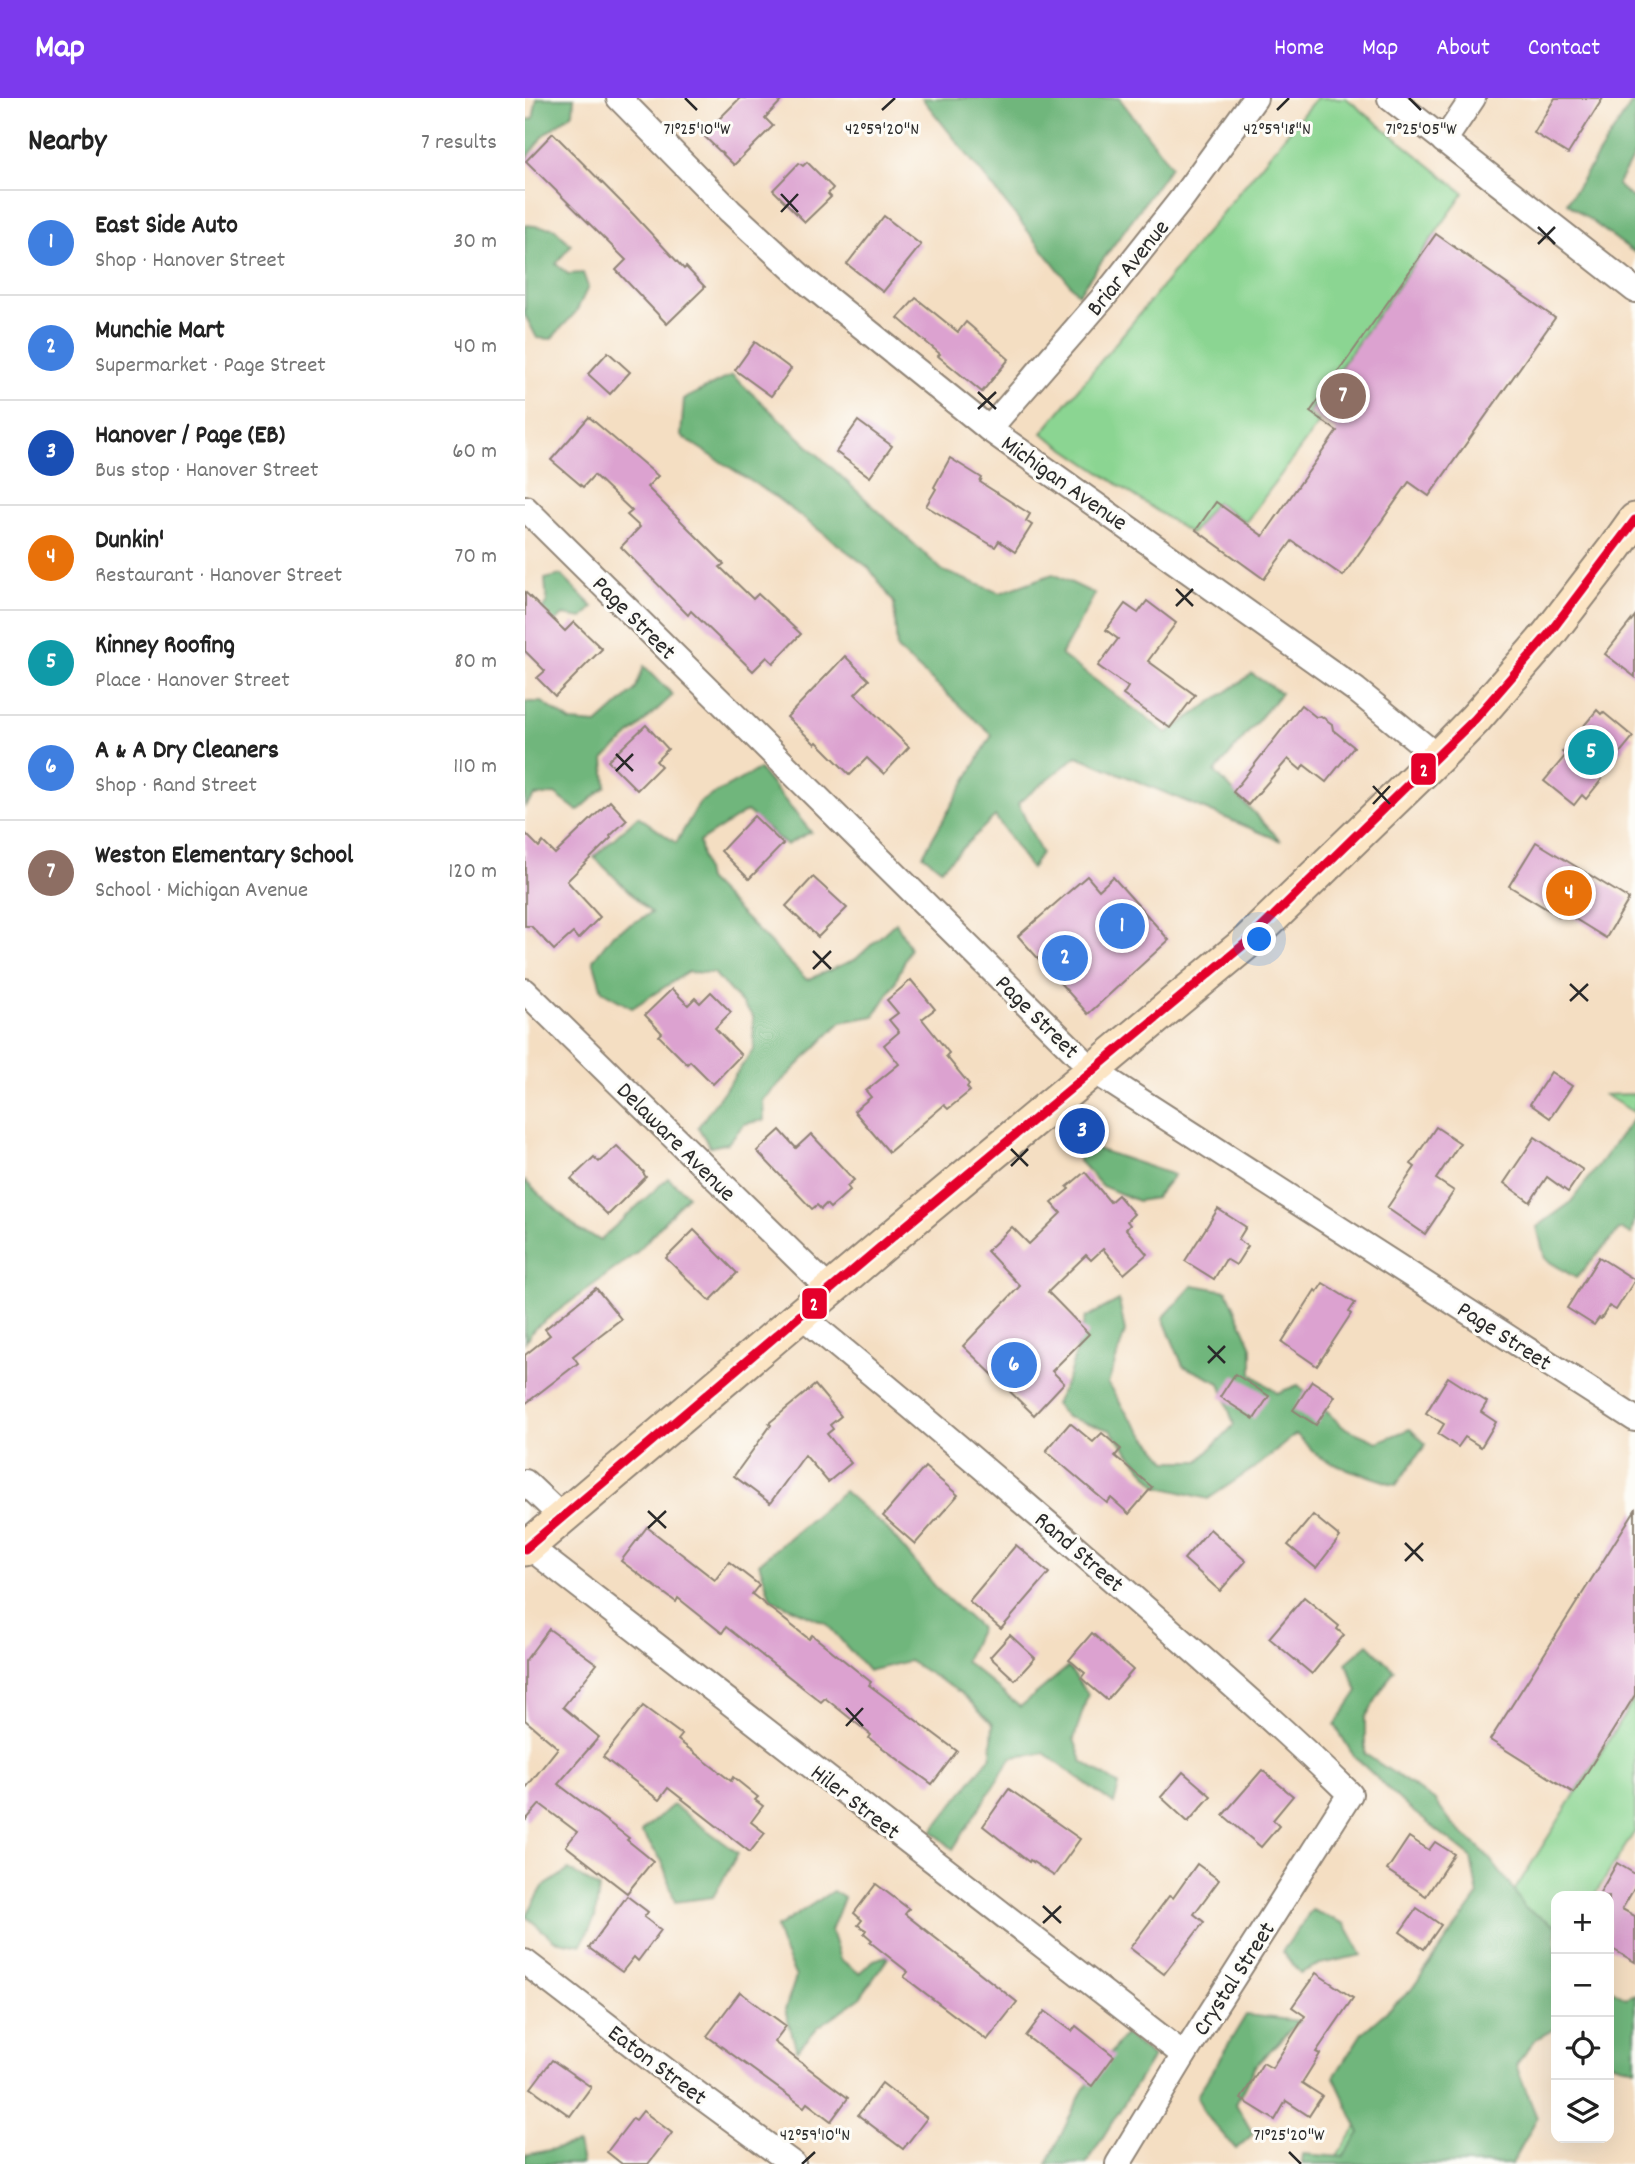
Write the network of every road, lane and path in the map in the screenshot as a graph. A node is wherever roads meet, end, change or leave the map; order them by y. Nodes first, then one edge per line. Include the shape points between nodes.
1 (619, 98) edge
2 (1255, 98) edge
3 (1390, 98) edge
4 (1473, 98) edge
5 (1444, 141) junction
6 (1635, 290) edge
7 (989, 429) junction
8 (525, 508) edge
9 (1635, 520) edge
10 (1438, 757) junction
11 (525, 991) edge
12 (1094, 1071) junction
13 (830, 1290) junction
14 (802, 1316) junction
15 (1635, 1419) edge
16 (525, 1482) edge
17 (562, 1517) junction
18 (527, 1548) edge
19 (1350, 1794) joint
20 (525, 1962) edge
21 (1184, 2055) junction
22 (793, 2164) edge
23 (1118, 2164) edge

1 - 7 street, Michigan Avenue via 807,282
2 - 7 street, Briar Avenue via 1111,287
3 - 5 street
4 - 5 street
5 - 6 street
7 - 10 street, Michigan Avenue via 1356,690
8 - 12 street, Page Street
9 - 10 main road via 1548,635
10 - 12 main road via 1247,942
11 - 13 street, Delaware Avenue
12 - 13 main road
12 - 15 street, Page Street
13 - 14 main road
14 - 17 main road
14 - 19 street, Rand Street via 1068,1541 1304,1748
16 - 17 street
17 - 18 main road
18 - 21 street, Hiler Street
19 - 21 street, Crystal Street
20 - 22 street, Eaton Street
21 - 23 street, Crystal Street

